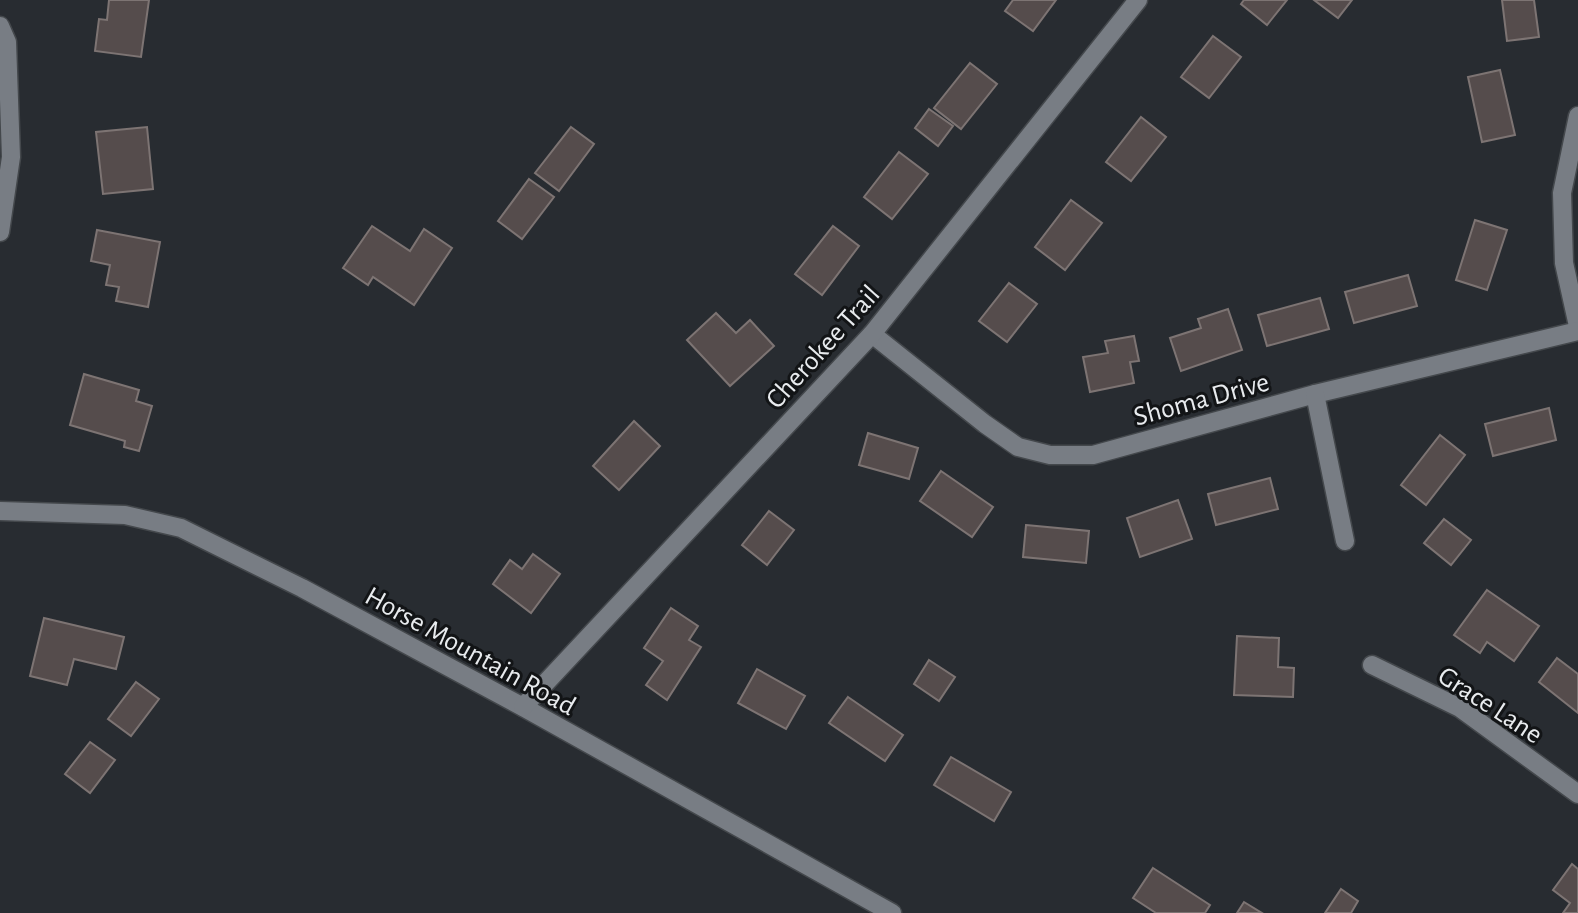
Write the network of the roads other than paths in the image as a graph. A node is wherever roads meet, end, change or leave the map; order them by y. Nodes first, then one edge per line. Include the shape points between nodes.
1 (1138, 0) edge
2 (0, 26) edge
3 (1578, 116) edge
4 (0, 232) edge
5 (1578, 326) edge
6 (1578, 331) edge
7 (872, 334) junction
8 (1315, 394) junction
9 (0, 511) edge
10 (1345, 541) dead end
11 (1372, 664) dead end
12 (523, 707) junction
13 (1578, 794) edge
14 (892, 913) edge

1 - 7 street, Cherokee Trail
2 - 4 street via 7,42 11,157
3 - 5 street via 1562,193 1564,263
6 - 8 street, Shoma Drive
7 - 8 street, Shoma Drive via 1018,447 1050,455 1093,455
7 - 12 street, Cherokee Trail
8 - 10 street
9 - 12 street, Horse Mountain Road via 125,515 181,528
11 - 13 street, Grace Lane via 1460,708
12 - 14 street, Horse Mountain Road

